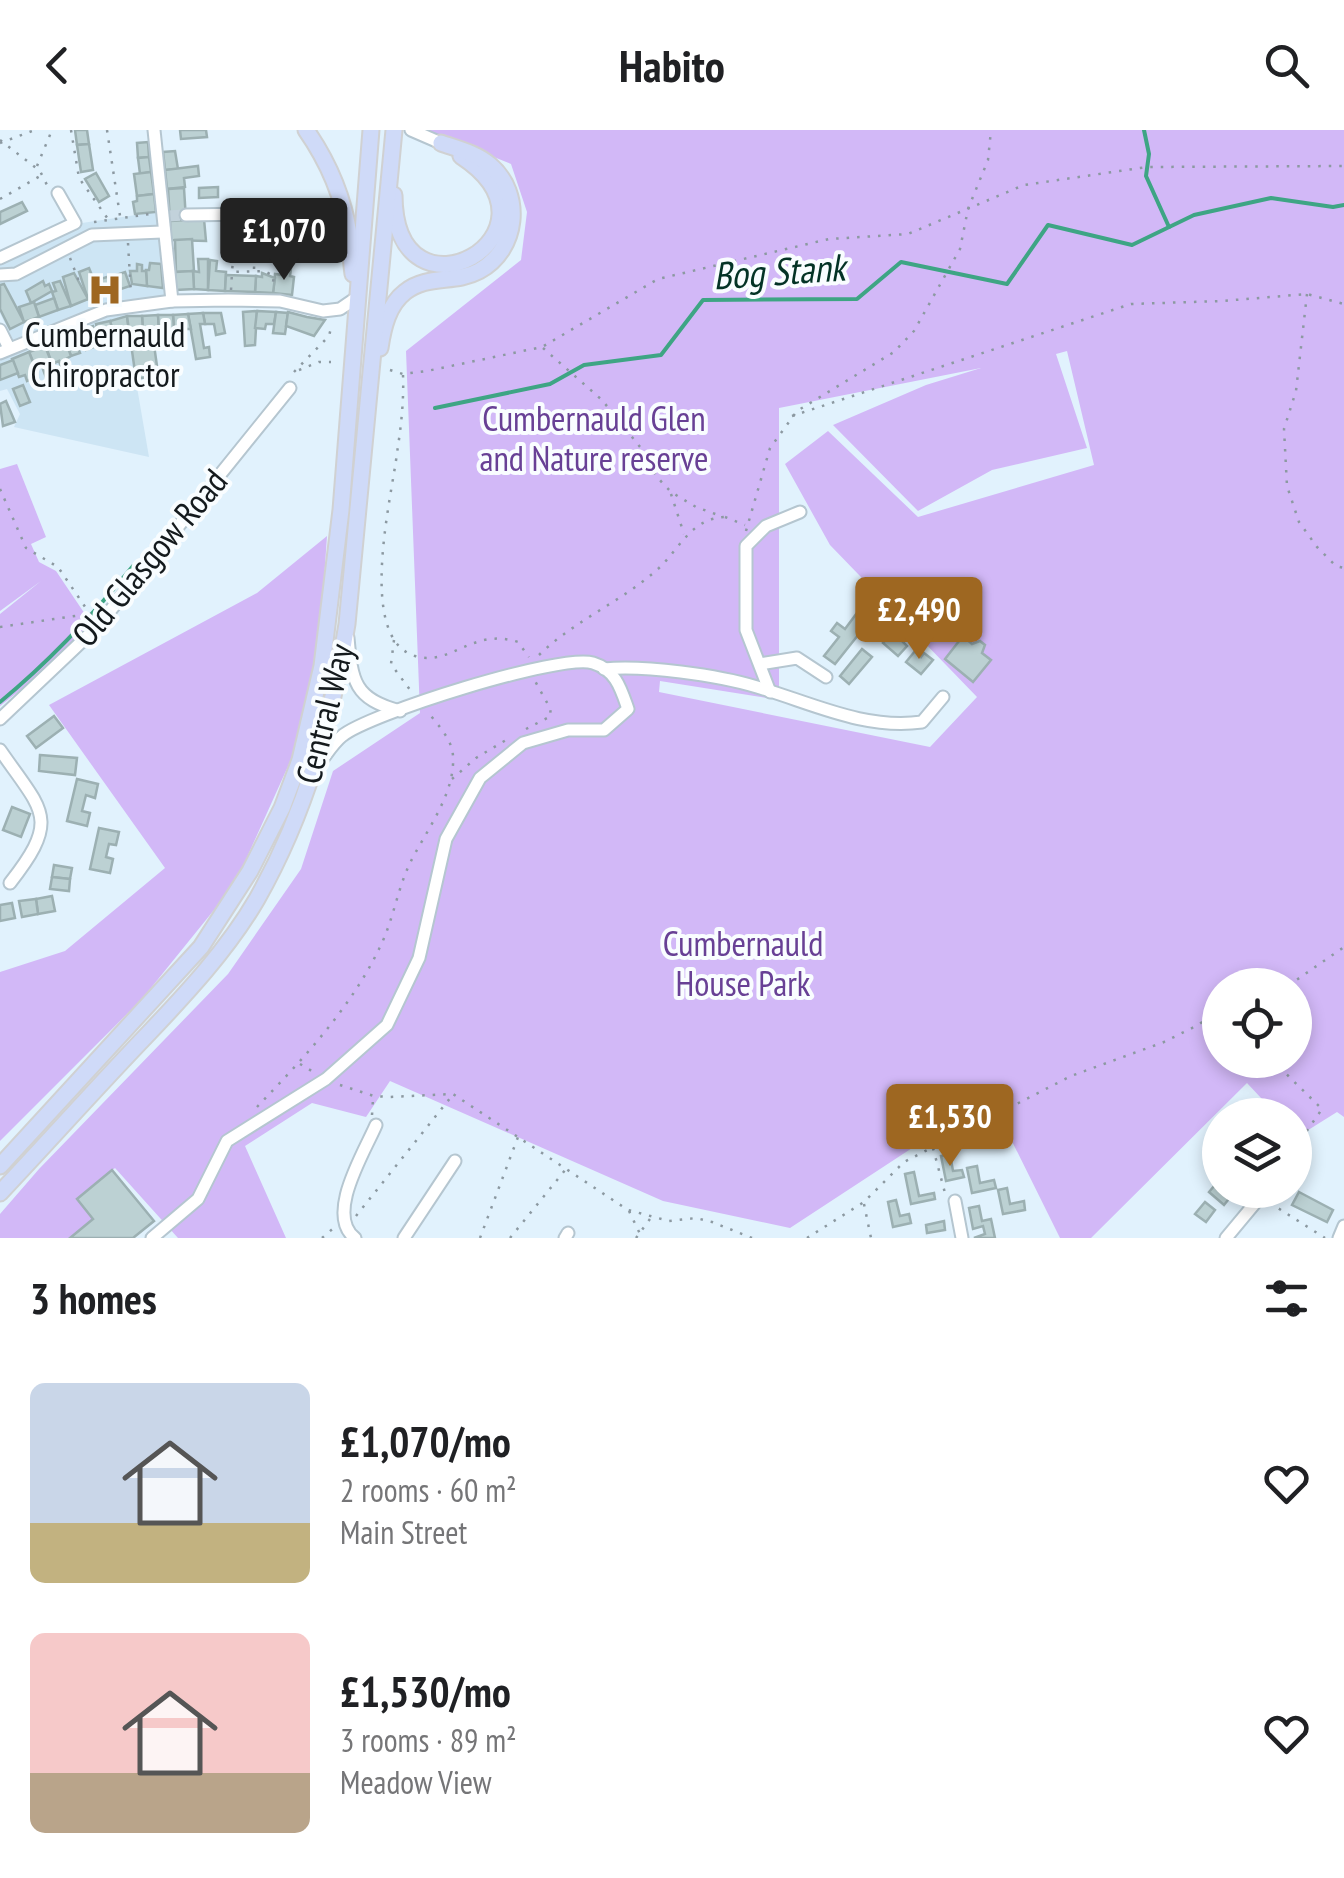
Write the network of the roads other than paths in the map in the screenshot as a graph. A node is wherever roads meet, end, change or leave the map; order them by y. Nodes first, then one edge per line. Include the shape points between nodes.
1 (154, 130) edge
2 (396, 130) edge
3 (411, 130) edge
4 (307, 131) edge
5 (370, 138) edge
6 (441, 143) junction
7 (395, 155) junction
8 (58, 193) road end
9 (252, 214) dead end
10 (186, 215) tunnel mouth
11 (162, 232) junction
12 (0, 258) edge
13 (0, 275) edge
14 (359, 294) junction
15 (172, 301) junction
16 (0, 330) edge
17 (4, 351) edge
18 (290, 388) dead end
19 (365, 446) junction
20 (800, 512) dead end
21 (347, 624) junction
22 (760, 664) junction
23 (604, 669) junction
24 (826, 677) dead end
25 (770, 692) junction
26 (943, 697) dead end
27 (402, 711) junction
28 (0, 719) edge
29 (0, 750) edge
30 (317, 766) junction
31 (10, 883) dead end
32 (376, 1126) dead end
33 (455, 1162) dead end
34 (0, 1166) edge
35 (0, 1193) edge
36 (955, 1202) road end
37 (1251, 1208) edge
38 (1344, 1226) edge
39 (162, 1233) edge
40 (355, 1238) edge
41 (404, 1238) edge
42 (962, 1238) edge
43 (1226, 1238) edge
44 (1339, 1238) edge

1 - 11 street
2 - 7 main road, Central Way
3 - 6 street
4 - 14 main road via 340,197
5 - 14 main road, Central Way
6 - 7 main road via 478,168 497,202 494,237 466,262 431,262 406,243 394,202
6 - 19 main road via 496,170 511,200 510,233 482,269 416,285 393,304
7 - 19 main road, Central Way
8 - 12 street via 75,223
9 - 10 street
11 - 13 street via 90,236 16,274
11 - 15 street
14 - 15 street via 340,309 323,311 280,301
14 - 34 main road, Central Way via 324,652 308,734 282,808 201,946
15 - 17 street via 106,310
16 - 17 street
18 - 28 street, Old Glasgow Road via 97,627
19 - 21 main road, Central Way
20 - 22 street via 766,526 746,546 746,630
21 - 27 street via 352,677 362,693
21 - 30 main road, Central Way
22 - 24 street via 797,658
22 - 25 street
23 - 25 street via 633,666
23 - 27 street via 592,662 528,669
23 - 39 street via 617,678 628,710 604,730 568,730 523,744 480,778 446,839 419,958 387,1026 326,1079 227,1142 198,1199
25 - 26 street via 898,725 922,722
27 - 30 street via 343,735
29 - 31 street via 40,809 43,832
30 - 35 main road, Central Way via 262,888 211,964
32 - 40 street via 343,1200 344,1220
33 - 41 street
36 - 42 street
37 - 43 street
38 - 44 street

